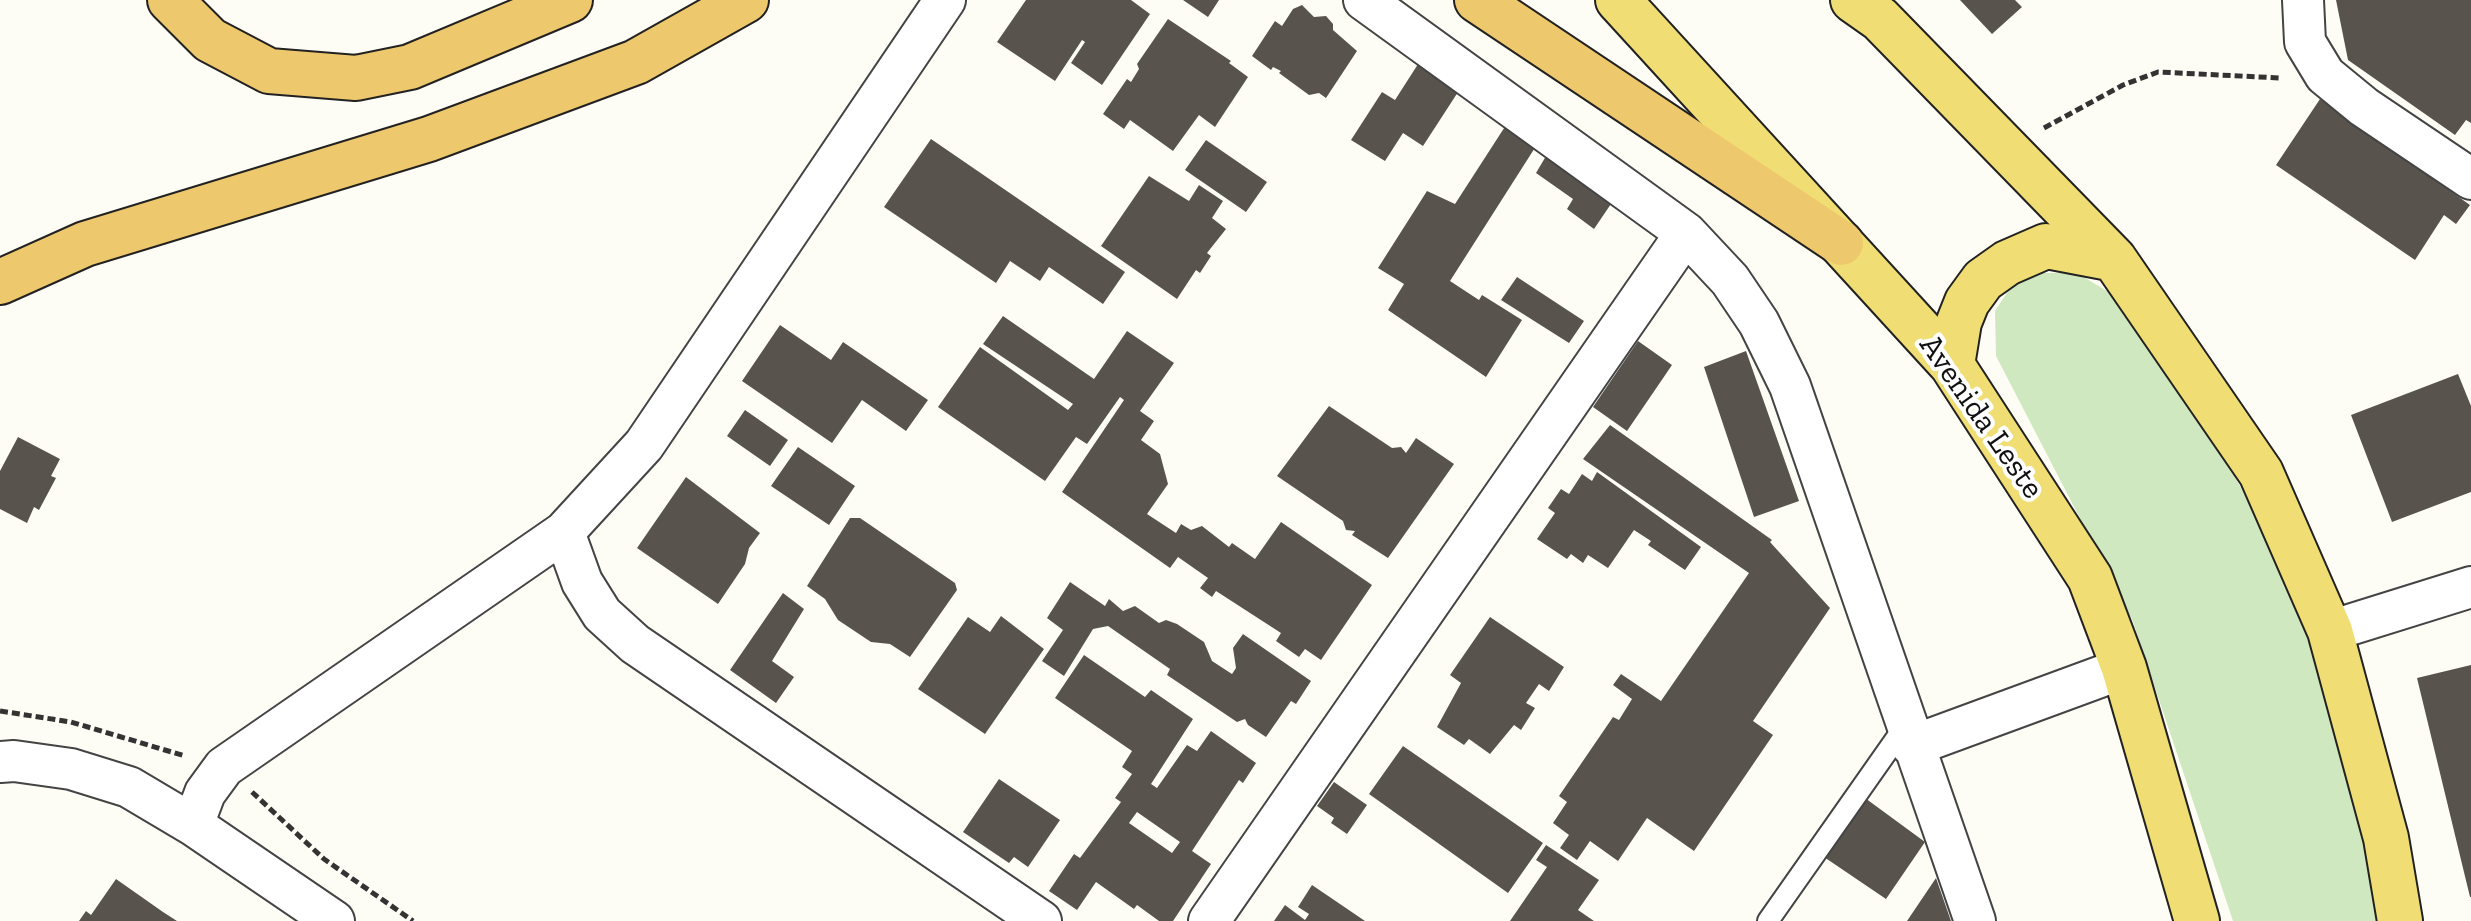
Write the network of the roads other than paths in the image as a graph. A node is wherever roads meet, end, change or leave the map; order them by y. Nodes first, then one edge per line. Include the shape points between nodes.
1 (170, 0) edge
2 (570, 0) edge
3 (746, 0) edge
4 (945, 0) edge
5 (1364, 0) edge
6 (1477, 0) edge
7 (1618, 0) edge
8 (2303, 0) edge
9 (1876, 6) edge
10 (2471, 179) edge
11 (1686, 233) junction
12 (1841, 243) junction
13 (2114, 259) junction
14 (0, 282) edge
15 (1952, 365) junction
16 (564, 532) junction
17 (2471, 587) edge
18 (2330, 631) junction
19 (2124, 668) junction
20 (1909, 736) junction
21 (0, 762) edge
22 (193, 825) junction
23 (334, 921) edge
24 (1041, 921) edge
25 (1209, 921) edge
26 (1768, 921) edge
27 (1975, 921) edge
28 (2197, 921) edge
29 (2400, 921) edge

1 - 2 highway via 210,40 269,71 356,78 410,67
3 - 14 highway via 636,62 429,139 85,244
4 - 16 street via 644,445
5 - 11 street
6 - 12 highway
7 - 12 main road, Avenida Leste
8 - 10 street via 2305,42 2325,75
9 - 13 main road
11 - 20 street via 1759,323 1790,386
11 - 25 street
12 - 15 main road, Avenida Leste
13 - 15 main road via 2046,246 2007,263 1983,280 1967,302
13 - 18 main road via 2261,473
15 - 19 main road, Avenida Leste via 2090,578
16 - 22 street via 224,767 205,793
16 - 24 street via 582,582 602,614 635,644
17 - 18 street
18 - 29 main road via 2386,838
19 - 20 street
19 - 28 main road, Avenida Leste
20 - 26 lane
20 - 27 street
21 - 22 street via 71,769 129,787
22 - 23 street

